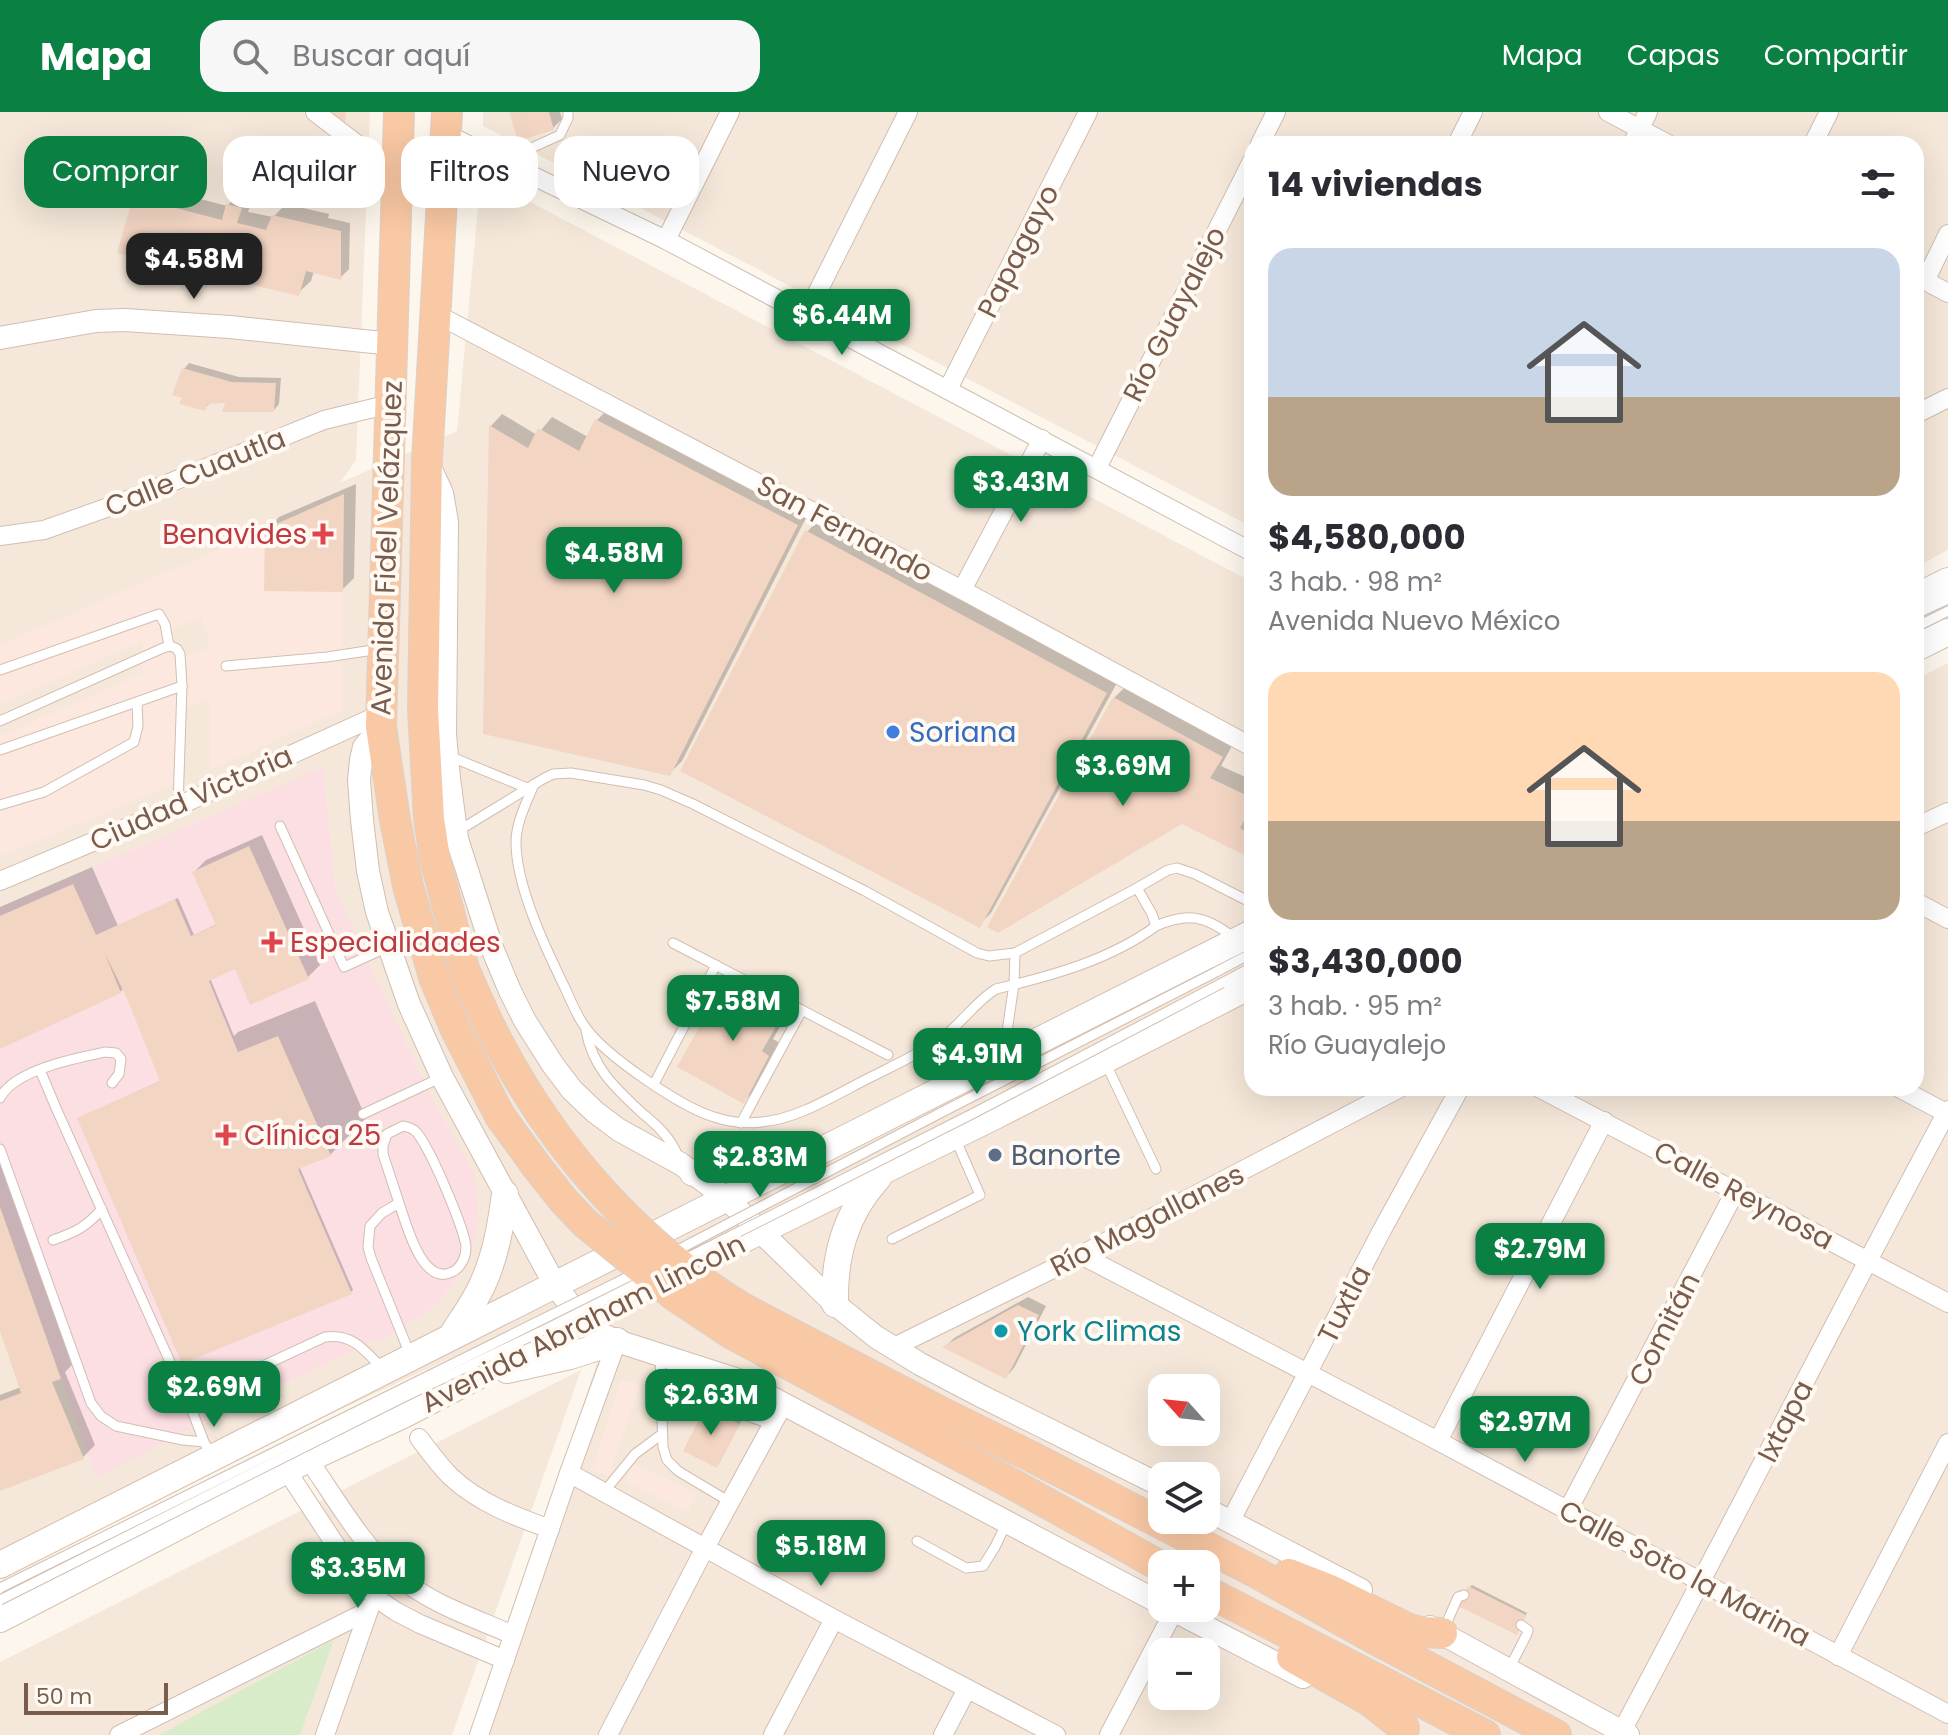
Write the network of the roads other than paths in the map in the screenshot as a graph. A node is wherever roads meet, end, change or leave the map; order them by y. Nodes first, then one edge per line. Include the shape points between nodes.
1 (315, 112) edge
2 (399, 112) edge
3 (568, 112) edge
4 (730, 112) edge
5 (908, 112) edge
6 (1088, 112) edge
7 (1276, 112) edge
8 (1473, 112) edge
9 (1608, 112) edge
10 (1829, 112) edge
11 (446, 123) edge
12 (1640, 128) edge
13 (465, 136) edge
14 (1264, 136) edge
15 (1461, 136) edge
16 (1817, 136) edge
17 (538, 145) edge
18 (397, 175) junction
19 (1244, 177) edge
20 (538, 178) edge
21 (1948, 234) edge
22 (666, 240) junction
23 (1924, 272) edge
24 (1924, 280) edge
25 (1948, 293) edge
26 (436, 314) junction
27 (806, 315) junction
28 (0, 338) edge
29 (392, 344) junction
30 (948, 389) junction
31 (1948, 398) edge
32 (390, 404) junction
33 (1924, 410) edge
34 (1042, 439) junction
35 (427, 460) junction
36 (1097, 468) junction
37 (0, 536) edge
38 (1244, 548) edge
39 (1948, 581) edge
40 (962, 590) junction
41 (1924, 593) edge
42 (1948, 599) edge
43 (1924, 610) edge
44 (1948, 611) edge
45 (1924, 623) edge
46 (1948, 632) edge
47 (1924, 644) edge
48 (169, 646) junction
49 (384, 648) junction
50 (226, 666) dead end
51 (0, 670) edge
52 (182, 686) junction
53 (137, 702) junction
54 (381, 720) junction
55 (0, 721) edge
56 (1244, 743) edge
57 (0, 750) edge
58 (447, 755) junction
59 (530, 786) junction
60 (0, 805) edge
61 (178, 806) junction
62 (1948, 812) edge
63 (1924, 823) edge
64 (280, 826) dead end
65 (456, 832) junction
66 (0, 881) edge
67 (1137, 888) junction
68 (1244, 899) edge
69 (1924, 906) edge
70 (1948, 919) edge
71 (1156, 926) junction
72 (1244, 940) edge
73 (673, 943) dead end
74 (1244, 943) edge
75 (1244, 945) edge
76 (388, 947) junction
77 (1015, 953) junction
78 (716, 965) junction
79 (1244, 971) edge
80 (1014, 984) junction
81 (1244, 989) edge
82 (802, 1010) junction
83 (586, 1029) junction
84 (888, 1055) dead end
85 (1104, 1060) junction
86 (994, 1064) junction
87 (40, 1070) junction
88 (442, 1077) junction
89 (112, 1083) dead end
90 (654, 1084) junction
91 (932, 1095) junction
92 (1385, 1096) edge
93 (1456, 1096) edge
94 (1555, 1096) edge
95 (1915, 1096) edge
96 (0, 1098) edge
97 (1947, 1112) edge
98 (363, 1114) dead end
99 (993, 1117) junction
100 (1604, 1121) junction
101 (741, 1123) junction
102 (954, 1136) junction
103 (0, 1149) edge
104 (807, 1159) junction
105 (887, 1168) junction
106 (687, 1169) junction
107 (1156, 1169) dead end
108 (1736, 1190) junction
109 (505, 1194) junction
110 (726, 1198) junction
111 (399, 1203) junction
112 (102, 1209) junction
113 (760, 1232) junction
114 (892, 1239) dead end
115 (53, 1240) dead end
116 (1081, 1255) junction
117 (660, 1260) dead end
118 (1867, 1260) junction
119 (648, 1266) dead end
120 (555, 1285) junction
121 (1948, 1303) edge
122 (835, 1304) junction
123 (581, 1319) junction
124 (451, 1337) junction
125 (617, 1341) junction
126 (892, 1348) junction
127 (660, 1356) junction
128 (412, 1358) junction
129 (385, 1371) junction
130 (1309, 1373) junction
131 (476, 1377) junction
132 (660, 1388) junction
133 (213, 1389) dead end
134 (784, 1403) junction
135 (773, 1425) junction
136 (662, 1434) junction
137 (419, 1438) dead end
138 (1438, 1441) junction
139 (1948, 1443) edge
140 (209, 1450) junction
141 (298, 1465) junction
142 (569, 1473) junction
143 (1148, 1479) edge
144 (604, 1492) junction
145 (730, 1502) junction
146 (1568, 1510) junction
147 (1220, 1517) edge
148 (1007, 1522) junction
149 (1230, 1522) junction
150 (550, 1529) junction
151 (364, 1538) junction
152 (917, 1541) dead end
153 (705, 1548) junction
154 (340, 1552) junction
155 (1148, 1559) edge
156 (0, 1565) edge
157 (1255, 1572) junction
158 (1702, 1582) junction
159 (0, 1588) edge
160 (1464, 1595) dead end
161 (1148, 1597) edge
162 (1220, 1598) edge
163 (434, 1599) junction
164 (0, 1600) edge
165 (371, 1604) junction
166 (1220, 1616) edge
167 (0, 1619) edge
168 (834, 1619) junction
169 (1162, 1622) edge
170 (1196, 1622) edge
171 (420, 1624) junction
172 (1521, 1625) dead end
173 (1442, 1633) junction
174 (513, 1635) junction
175 (1838, 1656) junction
176 (505, 1660) junction
177 (1509, 1669) junction
178 (967, 1689) junction
179 (1948, 1714) edge
180 (1411, 1732) edge
181 (1625, 1733) edge
182 (119, 1735) edge
183 (325, 1735) edge
184 (479, 1735) edge
185 (608, 1735) edge
186 (773, 1735) edge
187 (943, 1735) edge
188 (1056, 1735) edge
189 (1109, 1735) edge
190 (1485, 1735) edge
191 (1556, 1735) edge

1 - 18 street
2 - 18 highway, Avenida Fidel Velázquez
3 - 17 lane via 560,135
4 - 22 street
5 - 27 street
6 - 30 street, Papagayo
7 - 14 street
8 - 15 street
9 - 12 street
10 - 16 street
11 - 13 street
11 - 26 highway, Avenida Fidel Velázquez
18 - 29 highway, Avenida Fidel Velázquez
19 - 36 street, Río Guayalejo
20 - 22 street
21 - 23 street
22 - 27 street
24 - 25 street
26 - 35 highway, Avenida Fidel Velázquez
26 - 40 street, San Fernando
27 - 30 street
28 - 29 street via 125,320
29 - 32 highway, Avenida Fidel Velázquez
30 - 34 street
31 - 33 street
32 - 37 street, Calle Cuautla via 324,420 44,530
32 - 49 highway, Avenida Fidel Velázquez
34 - 36 street
34 - 40 street
35 - 58 street via 442,493 447,522
35 - 157 highway, Avenida Fidel Velázquez, bridge via 423,666 435,859 464,969 517,1076 558,1136 622,1212 716,1292
36 - 38 street
39 - 41 main road
40 - 56 street, San Fernando
42 - 43 lane
44 - 45 lane
46 - 47 main road
48 - 51 lane via 159,614
48 - 52 lane via 180,654
48 - 55 lane
49 - 50 lane
49 - 54 highway, Avenida Fidel Velázquez
52 - 53 lane
52 - 61 lane
53 - 57 lane
53 - 60 lane via 134,742 44,792
54 - 61 street, Ciudad Victoria
54 - 76 street via 364,747 359,780 368,871
54 - 155 highway, Avenida Fidel Velázquez, bridge via 408,886 434,977 500,1116 564,1201 675,1296 732,1334
58 - 59 lane
58 - 65 street
59 - 65 lane
59 - 77 lane via 553,774 571,773 661,790 977,953
59 - 83 lane via 516,839 519,869 550,957
61 - 66 street, Ciudad Victoria
62 - 63 street
64 - 76 lane via 344,967
65 - 106 street via 492,948 525,1021 553,1065 595,1112
67 - 68 lane via 1177,868
67 - 71 lane
67 - 77 lane
69 - 70 street
71 - 72 lane via 1203,918
71 - 80 lane via 1096,958
73 - 78 lane
74 - 86 main road
75 - 117 lane, bridge via 1216,972
76 - 88 street
77 - 80 lane
78 - 82 lane
78 - 90 lane
79 - 164 lane, bridge via 749,1227
80 - 86 lane
80 - 101 lane via 986,995 941,1039 909,1058 787,1117
81 - 85 main road, Avenida Abraham Lincoln
82 - 84 lane
82 - 101 lane
83 - 90 lane
83 - 106 lane via 602,1071 664,1134
85 - 99 main road, Avenida Abraham Lincoln
85 - 107 lane
86 - 91 main road
86 - 99 main road via 977,1090
87 - 89 lane via 116,1053 120,1068
87 - 96 lane via 15,1081
87 - 112 lane
88 - 98 lane
88 - 109 street
90 - 101 lane via 698,1111
91 - 102 main road via 956,1109
91 - 104 main road
92 - 116 street, Río Magallanes
93 - 130 street, Tuxtla
94 - 100 street, Calle Reynosa
95 - 97 street
97 - 118 street, Ixtapa
99 - 102 main road, Avenida Abraham Lincoln
100 - 108 street, Calle Reynosa
100 - 138 street
102 - 105 main road, Avenida Abraham Lincoln
102 - 114 lane via 980,1195
103 - 140 lane via 91,1403 116,1426
104 - 106 main road
104 - 110 main road
105 - 113 main road, Avenida Abraham Lincoln
105 - 122 main road via 865,1193 846,1229
106 - 110 street
108 - 118 street, Calle Reynosa
108 - 146 street, Comitán
109 - 120 street
109 - 124 main road via 483,1285
110 - 113 street
110 - 120 main road
111 - 111 lane via 383,1146 387,1134 403,1126 418,1134 456,1213 466,1244 457,1269 443,1275 431,1271 418,1253
111 - 128 lane via 370,1226 368,1247
112 - 115 lane via 88,1225
112 - 140 lane
113 - 122 street
113 - 123 main road, Avenida Abraham Lincoln
116 - 126 street, Río Magallanes
116 - 130 street, Calle Soto la Marina
118 - 121 street, Calle Reynosa
118 - 158 street, Ixtapa
119 - 159 lane, bridge
120 - 123 street
120 - 124 main road
122 - 126 street
123 - 125 street
123 - 131 main road, Avenida Abraham Lincoln
124 - 128 main road
125 - 127 street
125 - 131 main road
125 - 142 street
126 - 143 street
127 - 132 lane
127 - 134 street via 738,1380
128 - 129 main road
129 - 133 lane via 352,1340 335,1335
129 - 140 main road
130 - 138 street, Calle Soto la Marina
130 - 149 street, Tuxtla
131 - 141 main road, Avenida Abraham Lincoln
132 - 135 lane
132 - 136 lane
134 - 135 street
134 - 148 street
135 - 145 street
136 - 144 lane via 635,1454
136 - 145 lane via 667,1460
137 - 150 street via 464,1488
138 - 146 street, Calle Soto la Marina
139 - 175 street
140 - 156 main road
141 - 151 street
141 - 154 street
141 - 167 main road, Avenida Abraham Lincoln
142 - 144 street
142 - 150 street
144 - 153 street
145 - 153 street
146 - 158 street, Calle Soto la Marina
147 - 149 street
148 - 152 lane via 983,1566 966,1568
148 - 161 street
149 - 173 street
150 - 174 street
151 - 154 street
151 - 163 street via 398,1577
153 - 168 street
153 - 185 street
154 - 165 street
157 - 173 highway via 1294,1574 1409,1629
157 - 191 highway, Avenida Fidel Velázquez
158 - 175 street, Calle Soto la Marina
158 - 181 street, Ixtapa
160 - 173 lane via 1455,1602
162 - 190 highway
163 - 171 street
163 - 174 street
165 - 171 street
165 - 182 street
165 - 183 street
166 - 180 highway via 1370,1701
168 - 178 street
168 - 186 street
169 - 189 street
170 - 180 street
171 - 176 street
172 - 177 lane via 1527,1634
173 - 177 street
174 - 176 street
175 - 179 street, Calle Soto la Marina
176 - 184 street
177 - 181 street
178 - 187 street
178 - 188 street

